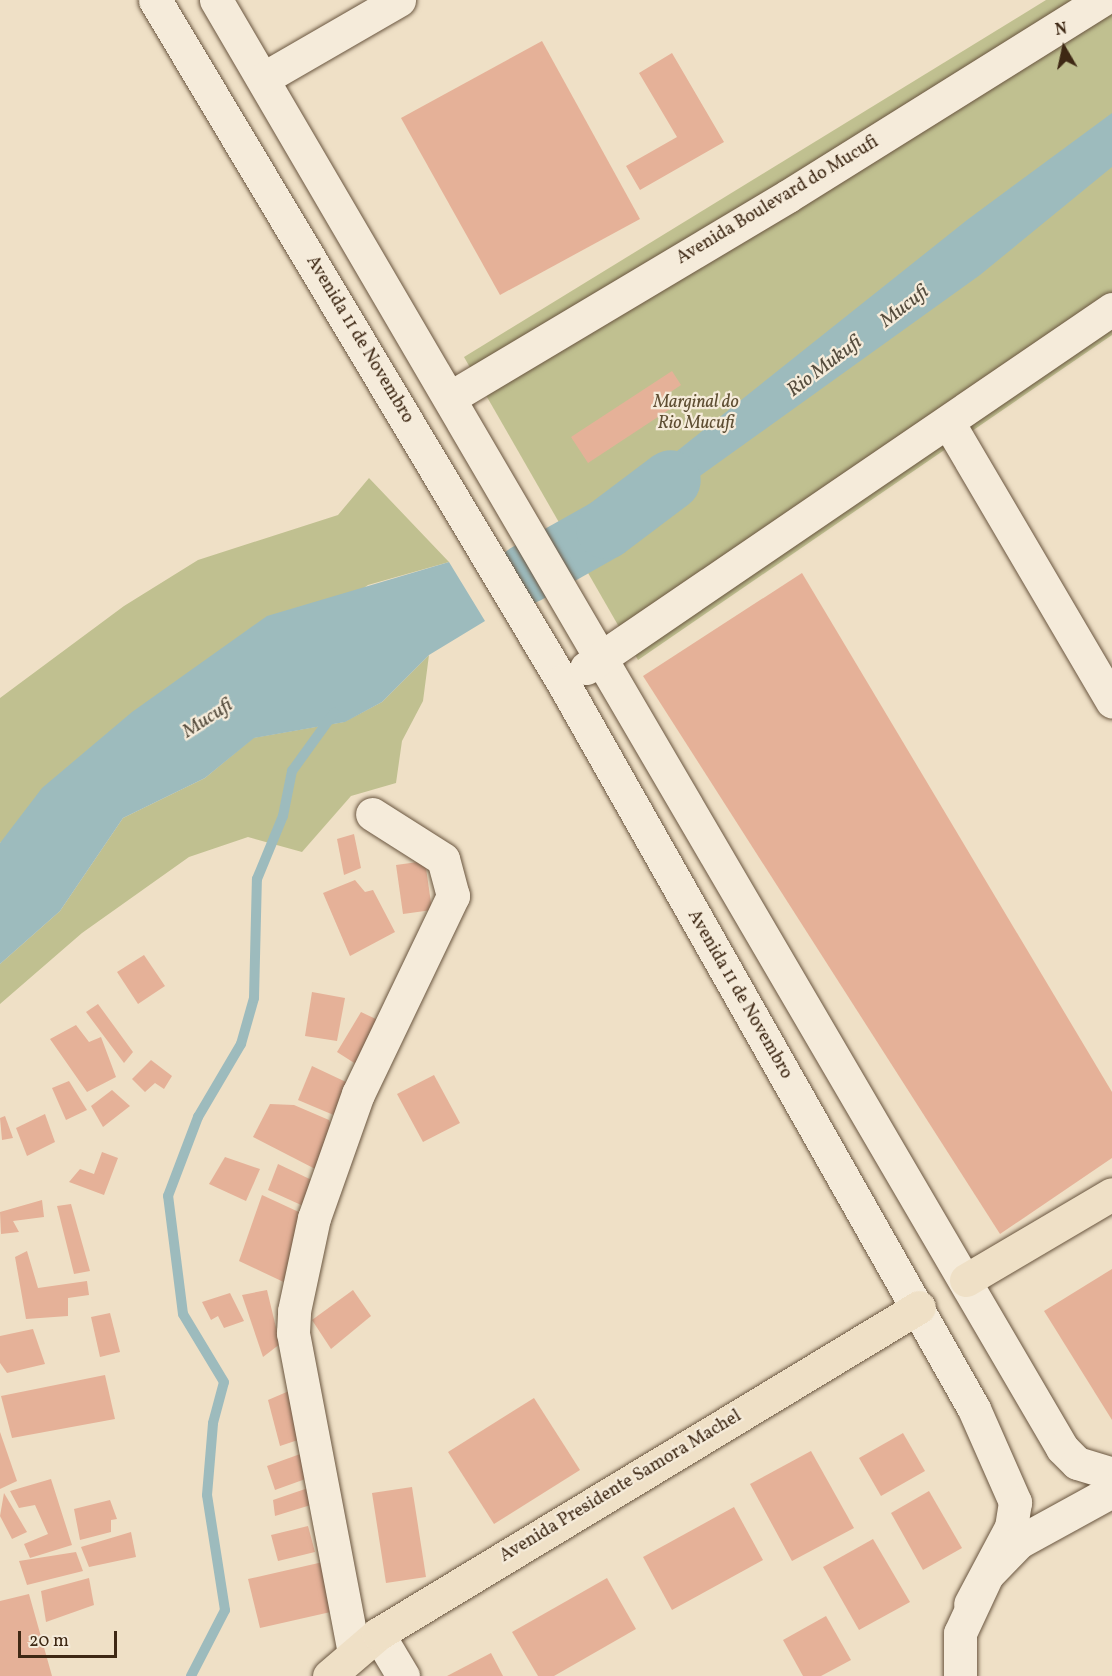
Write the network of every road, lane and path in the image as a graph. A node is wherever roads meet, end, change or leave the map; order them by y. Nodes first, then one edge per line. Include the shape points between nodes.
1 (155, 0) edge
2 (216, 0) edge
3 (399, 0) edge
4 (1102, 0) edge
5 (264, 78) junction
6 (1112, 309) edge
7 (451, 397) junction
8 (948, 423) junction
9 (604, 658) junction
10 (562, 681) junction
11 (1112, 701) edge
12 (372, 814) dead end
13 (1112, 1194) edge
14 (966, 1280) junction
15 (919, 1307) junction
16 (1112, 1474) edge
17 (1112, 1491) edge
18 (970, 1604) junction
19 (366, 1643) junction
20 (329, 1676) edge
21 (403, 1676) edge
22 (960, 1676) edge

1 - 10 street, Avenida 11 de Novembro
2 - 5 street
3 - 5 street
4 - 7 street, Avenida Boulevard do Mucufi via 788,196
5 - 7 street
6 - 8 street
7 - 9 street
8 - 9 street
8 - 11 street
9 - 10 street
9 - 14 street
10 - 15 street, Avenida 11 de Novembro
12 - 19 street via 443,859 453,896 358,1094 314,1218 294,1311 293,1333
13 - 14 main road
14 - 15 street via 966,1303 954,1315 939,1318
14 - 16 street via 1062,1448 1077,1463
15 - 18 street, Avenida 11 de Novembro via 1010,1481 1015,1502 1011,1527
15 - 19 main road, Avenida Presidente Samora Machel
17 - 18 street via 1018,1542 987,1575
18 - 22 street via 960,1633
19 - 20 main road, Avenida Presidente Samora Machel
19 - 21 street

